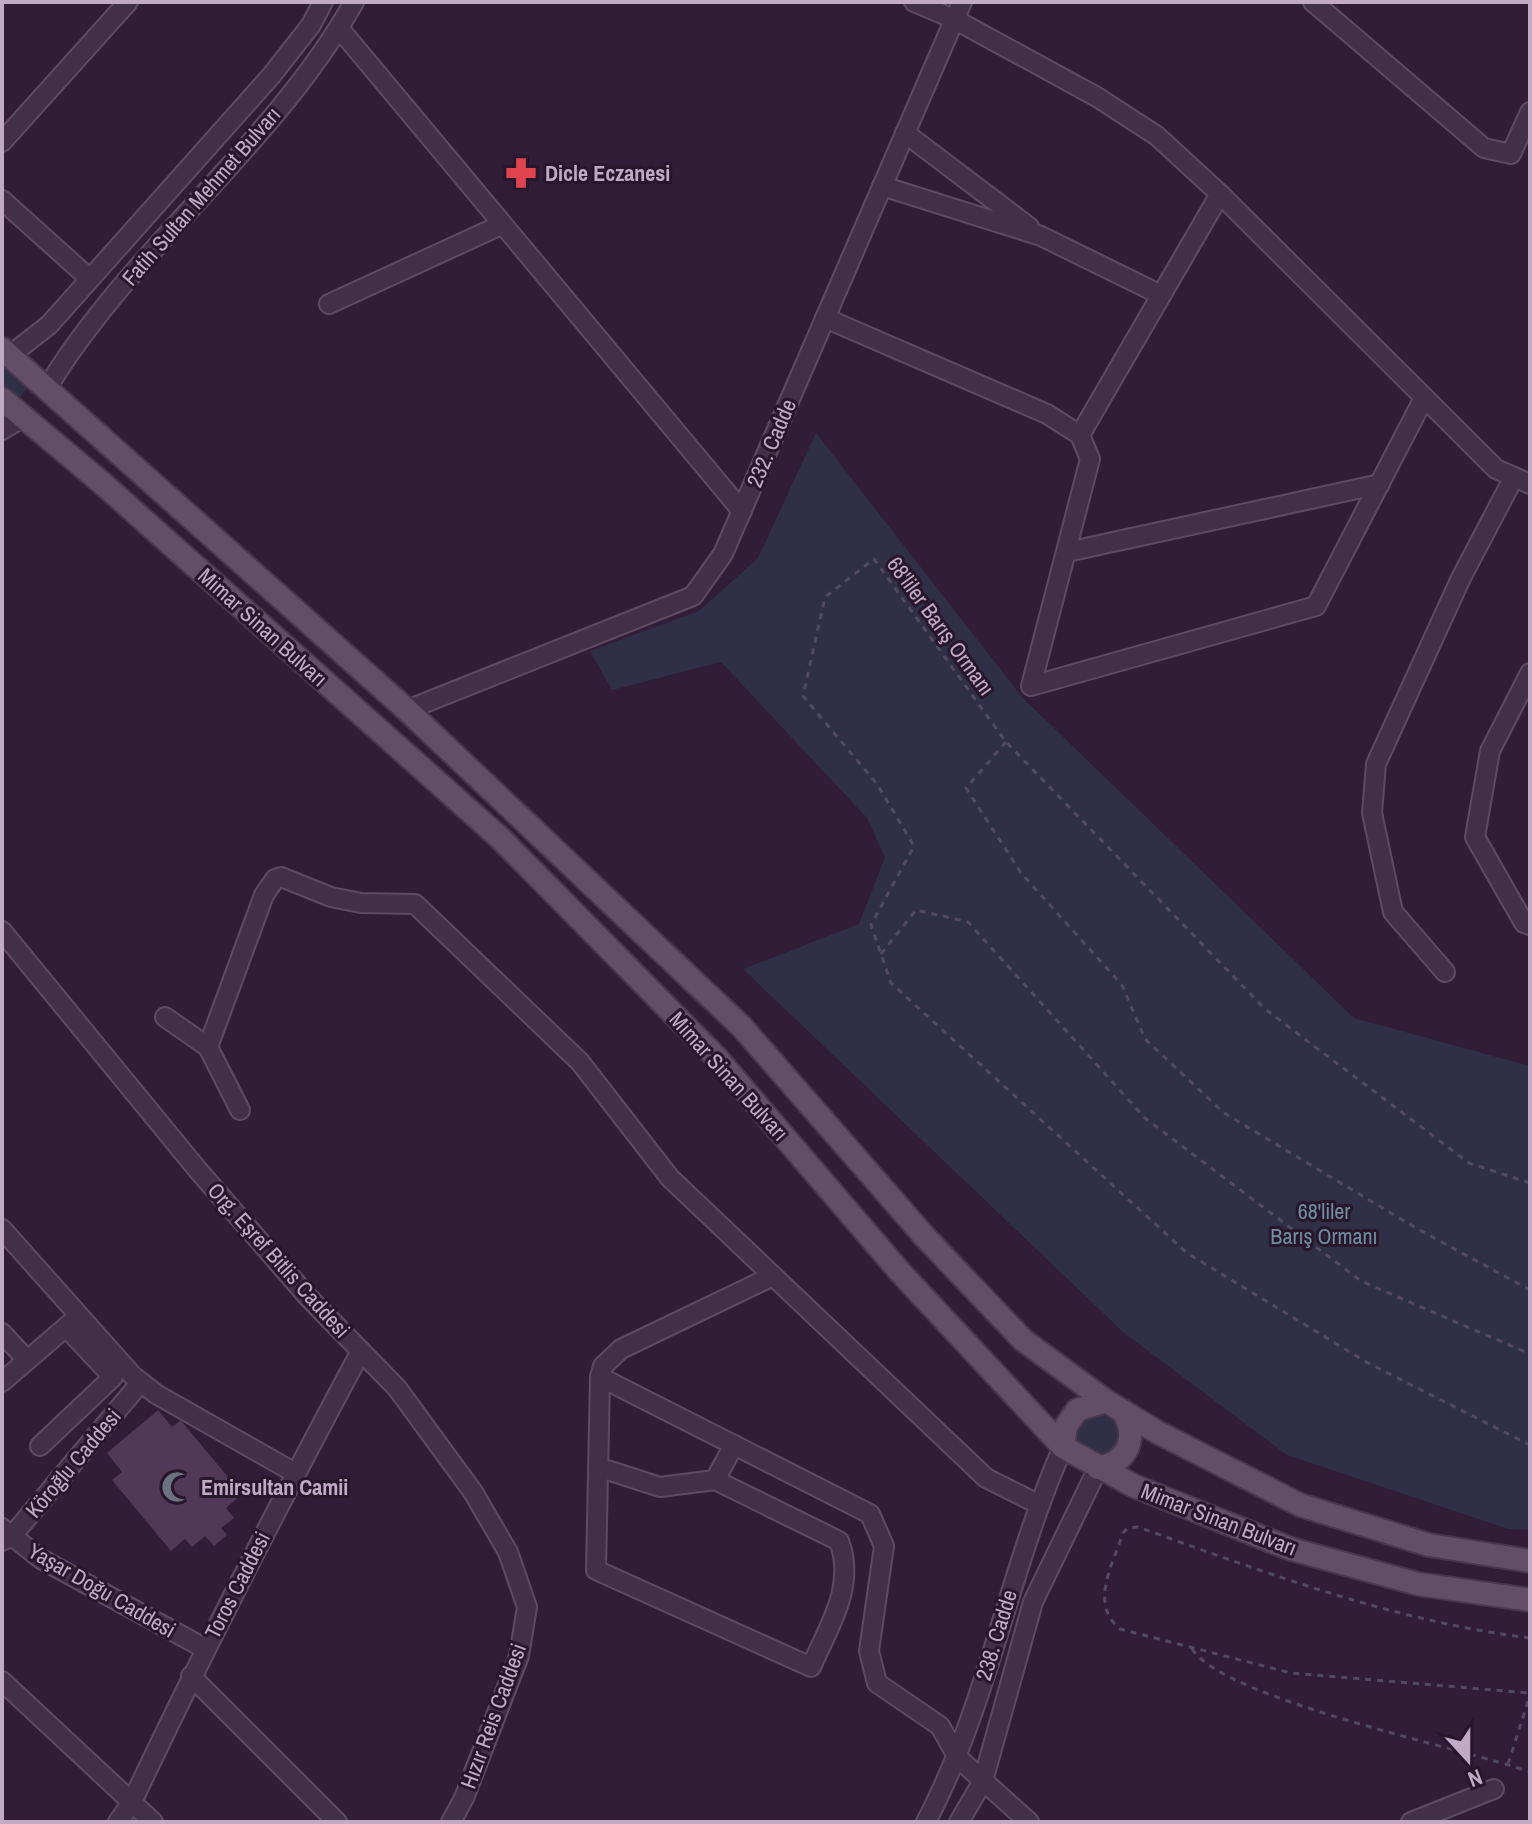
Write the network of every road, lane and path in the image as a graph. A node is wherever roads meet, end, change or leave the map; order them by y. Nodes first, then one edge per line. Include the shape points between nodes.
1 (128, 2) edge
2 (323, 2) edge
3 (354, 2) edge
4 (914, 2) edge
5 (1313, 2) edge
6 (958, 11) edge
7 (339, 28) junction
8 (1530, 112) edge
9 (905, 133) junction
10 (2, 142) edge
11 (882, 186) junction
12 (1220, 194) junction
13 (2, 200) edge
14 (501, 225) junction
15 (1041, 236) junction
16 (90, 279) junction
17 (1161, 295) junction
18 (329, 304) dead end
19 (825, 318) junction
20 (4, 354) edge
21 (47, 388) junction
22 (1424, 398) junction
23 (2, 399) edge
24 (24, 417) junction
25 (2, 430) edge
26 (1080, 435) junction
27 (1522, 480) edge
28 (1380, 484) junction
29 (742, 511) junction
30 (1067, 552) junction
31 (1530, 673) edge
32 (407, 710) junction
33 (1006, 742) junction
34 (1530, 925) edge
35 (2, 931) edge
36 (881, 954) junction
37 (1445, 972) dead end
38 (165, 1017) dead end
39 (208, 1047) junction
40 (240, 1110) dead end
41 (1530, 1183) edge
42 (2, 1229) edge
43 (773, 1276) junction
44 (1530, 1290) edge
45 (72, 1321) junction
46 (2, 1333) edge
47 (361, 1351) junction
48 (1530, 1354) edge
49 (27, 1360) junction
50 (600, 1377) junction
51 (2, 1382) edge
52 (141, 1382) junction
53 (1115, 1406) junction
54 (75, 1415) junction
55 (94, 1438) junction
56 (734, 1445) junction
57 (1530, 1445) edge
58 (40, 1446) dead end
59 (1063, 1447) junction
60 (598, 1467) junction
61 (1098, 1468) junction
62 (295, 1473) junction
63 (715, 1480) junction
64 (1038, 1504) junction
65 (5, 1535) edge
66 (1530, 1561) edge
67 (1530, 1600) edge
68 (527, 1607) joint
69 (1530, 1638) edge
70 (204, 1648) junction
71 (1192, 1649) junction
72 (191, 1676) junction
73 (2, 1681) edge
74 (1530, 1694) edge
75 (958, 1758) junction
76 (1508, 1764) junction
77 (1530, 1772) edge
78 (983, 1781) junction
79 (1494, 1789) dead end
80 (132, 1802) junction
81 (118, 1822) edge
82 (153, 1822) edge
83 (337, 1822) edge
84 (451, 1822) edge
85 (926, 1822) edge
86 (959, 1822) edge
87 (1029, 1822) edge
88 (1411, 1822) edge

1 - 10 street
2 - 16 street, Fatih Sultan Mehmet Bulvarı via 271,76
3 - 7 street, Fatih Sultan Mehmet Bulvarı
4 - 6 street
5 - 8 street via 1484,148 1511,154
6 - 9 street, 232. Cadde
6 - 12 street via 1157,136
7 - 14 street
7 - 21 street, Fatih Sultan Mehmet Bulvarı via 291,93 78,337
9 - 11 street, 232. Cadde
9 - 15 street
11 - 15 street
11 - 19 street, 232. Cadde
12 - 17 street
12 - 22 street
13 - 16 street
14 - 18 street
14 - 29 street
15 - 17 street
16 - 20 street, Fatih Sultan Mehmet Bulvarı via 49,325
17 - 26 street
19 - 26 street via 1047,414
19 - 29 street, 232. Cadde
20 - 21 main road, Mimar Sinan Bulvarı
21 - 24 main road
21 - 32 main road, Mimar Sinan Bulvarı
22 - 27 street via 1496,469
22 - 28 street
23 - 24 main road, Mimar Sinan Bulvarı
24 - 25 street
24 - 59 main road, Mimar Sinan Bulvarı via 500,838 716,1057 900,1272
26 - 30 street via 1090,459
27 - 37 street via 1461,578 1376,764 1372,813 1393,912
28 - 30 street
28 - 30 street via 1316,606 1031,686
29 - 32 street, 232. Cadde via 723,554 693,596
31 - 34 street via 1490,751 1475,837 1524,923
32 - 53 main road, Mimar Sinan Bulvarı via 742,1027 925,1237 1023,1340
33 - 36 path, 68'liler Barış Ormanı via 874,559 825,597 803,696 877,784 914,846 871,925
33 - 41 path, 68'liler Barış Ormanı via 1265,1009 1469,1163
33 - 44 path via 966,788 1021,873 1122,985 1145,1039 1224,1113
35 - 47 street, Org. Eşref Bitlis Caddesi via 197,1169
36 - 48 path via 916,910 968,922 1145,1118 1361,1281
36 - 57 path, 68'liler Barış Ormanı via 891,983 1187,1253 1368,1363
38 - 39 street
39 - 40 street
39 - 43 street via 264,895 275,879 361,903 415,904 580,1062 670,1178
42 - 45 street
43 - 50 street via 621,1349 603,1366
43 - 64 street via 986,1478
45 - 49 street
45 - 52 street
45 - 54 street via 113,1377
46 - 49 street
47 - 62 street, Toros Caddesi
47 - 68 street, Org. Eşref Bitlis Caddesi via 397,1388 473,1492 508,1552
49 - 51 street
50 - 56 street
50 - 60 street
52 - 55 street, Köroğlu Caddesi
52 - 62 street
53 - 59 main road via 1077,1410 1066,1426
53 - 61 main road via 1131,1432 1126,1452
53 - 66 main road, Mimar Sinan Bulvarı via 1300,1505 1429,1545
54 - 55 street
54 - 58 street
55 - 65 street, Köroğlu Caddesi
56 - 63 street
56 - 75 street via 870,1514 884,1546 869,1651 877,1683 940,1726
59 - 61 main road, Mimar Sinan Bulvarı
59 - 64 street, 238. Cadde
60 - 63 street via 660,1487
60 - 63 street via 596,1570 811,1667 845,1589 839,1541
61 - 67 main road, Mimar Sinan Bulvarı via 1291,1549 1418,1584
61 - 78 street via 1033,1602
62 - 70 street, Toros Caddesi
64 - 75 street, 238. Cadde
65 - 70 street, Yaşar Doğu Caddesi
68 - 84 street, Hızır Reis Caddesi via 519,1656
69 - 71 path via 1415,1619 1128,1528 1105,1590 1108,1619 1120,1629
70 - 72 street, Toros Caddesi
71 - 74 path via 1291,1673
71 - 76 path via 1201,1663 1280,1697 1353,1723
72 - 80 street, Toros Caddesi
72 - 83 street
73 - 80 street
74 - 76 path
75 - 78 street
75 - 85 street, 238. Cadde
76 - 77 path
78 - 86 street
78 - 87 street
79 - 88 street
80 - 81 street, Toros Caddesi
80 - 82 street

